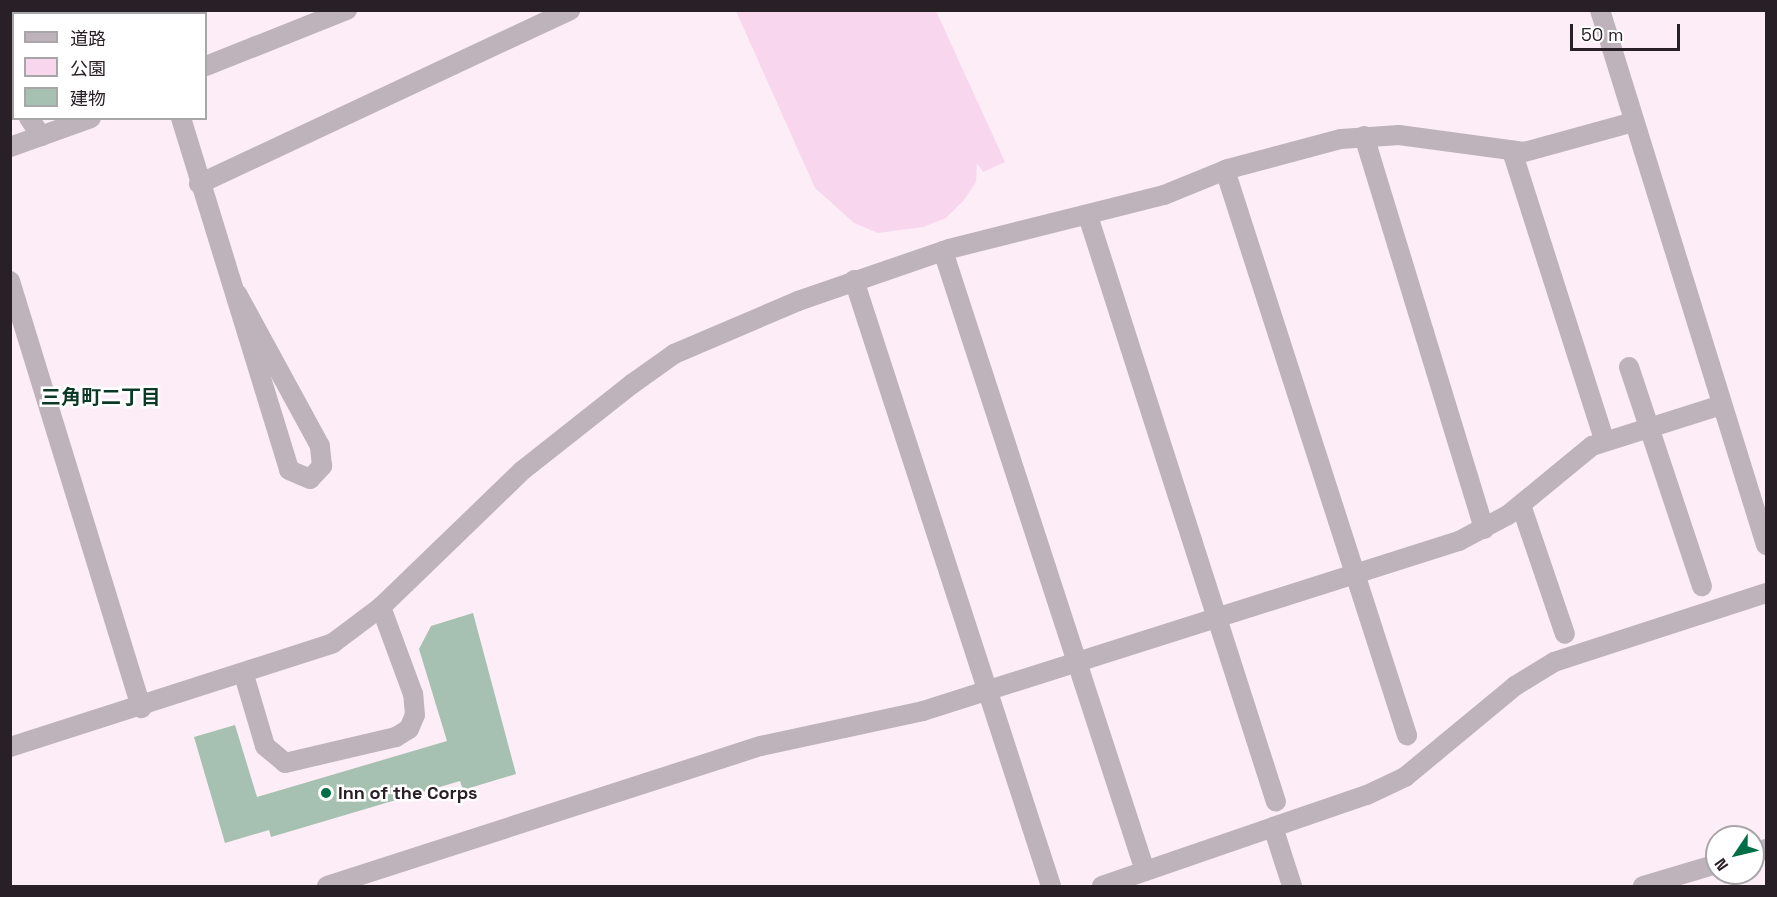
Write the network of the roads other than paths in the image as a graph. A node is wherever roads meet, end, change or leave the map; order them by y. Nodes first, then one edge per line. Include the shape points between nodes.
1 (347, 10) edge
2 (570, 10) edge
3 (1600, 10) edge
4 (207, 66) edge
5 (30, 120) edge
6 (85, 120) edge
7 (182, 120) edge
8 (1634, 122) junction
9 (41, 136) junction
10 (1364, 136) junction
11 (10, 147) edge
12 (1512, 151) junction
13 (1225, 170) junction
14 (199, 184) junction
15 (1088, 216) junction
16 (943, 251) junction
17 (854, 280) junction
18 (10, 281) edge
19 (237, 294) junction
20 (1629, 367) dead end
21 (1721, 405) junction
22 (1649, 426) junction
23 (1604, 440) junction
24 (1521, 505) junction
25 (1484, 529) junction
26 (1767, 545) edge
27 (1355, 573) junction
28 (1702, 586) dead end
29 (1767, 593) edge
30 (381, 607) junction
31 (1216, 618) junction
32 (1565, 634) dead end
33 (1079, 661) junction
34 (244, 675) junction
35 (989, 690) junction
36 (141, 708) junction
37 (1407, 735) dead end
38 (10, 747) edge
39 (1276, 802) dead end
40 (1273, 827) junction
41 (1705, 868) edge
42 (1144, 877) edge
43 (327, 886) edge
44 (1051, 886) edge
45 (1102, 886) edge
46 (1292, 886) edge
47 (1643, 886) edge

1 - 4 lane
2 - 14 lane
3 - 8 lane
5 - 9 lane
6 - 9 lane
7 - 14 lane
8 - 12 lane
8 - 21 lane
9 - 11 lane
10 - 12 lane via 1399,135
10 - 13 lane
10 - 25 lane
12 - 23 lane
13 - 15 lane via 1164,195
13 - 27 lane
14 - 19 lane
15 - 16 lane
15 - 31 lane
16 - 17 lane
16 - 33 lane
17 - 30 lane via 674,354 523,470
17 - 35 lane
18 - 36 lane
19 - 19 lane via 320,446 322,466 309,479 289,470
20 - 22 lane
21 - 22 lane
21 - 26 lane
22 - 23 lane
22 - 28 lane
23 - 24 lane
24 - 25 lane
24 - 32 lane
25 - 27 lane
27 - 31 lane
27 - 37 lane
29 - 40 lane via 1554,662 1515,686 1405,777 1344,805
30 - 34 lane via 333,643
30 - 34 lane via 415,715 409,729 396,737 285,764 265,746
31 - 33 lane
31 - 39 lane
33 - 35 lane
33 - 42 lane
34 - 36 lane
35 - 43 lane via 862,727 761,746
35 - 44 lane
36 - 38 lane
40 - 42 lane
40 - 46 lane
41 - 47 lane
42 - 45 lane

